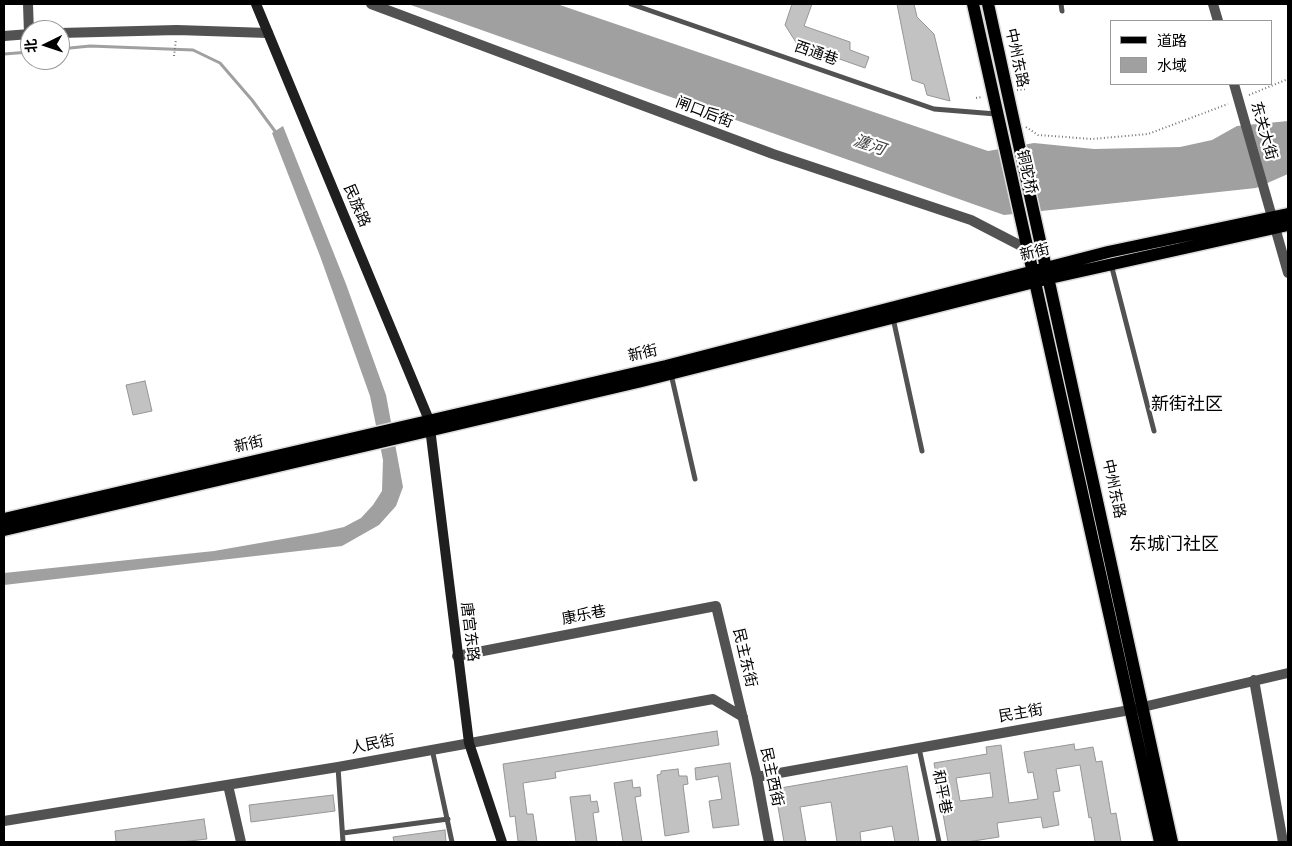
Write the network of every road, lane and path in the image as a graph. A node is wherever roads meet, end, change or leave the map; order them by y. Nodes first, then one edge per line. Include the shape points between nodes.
1 (28, 4) edge
2 (256, 4) edge
3 (370, 4) edge
4 (631, 4) edge
5 (973, 4) edge
6 (988, 4) edge
7 (1061, 4) edge
8 (1213, 4) edge
9 (1062, 11) dead end
10 (29, 20) edge
11 (1218, 20) edge
12 (177, 30) junction
13 (70, 33) edge
14 (268, 33) junction
15 (20, 35) edge
16 (4, 36) edge
17 (174, 56) dead end
18 (1288, 79) edge
19 (1234, 85) edge
20 (1239, 100) junction
21 (996, 114) junction
22 (1012, 118) junction
23 (1288, 214) edge
24 (1279, 223) edge
25 (1038, 232) joint
26 (1026, 243) junction
27 (1110, 258) junction
28 (1048, 272) junction
29 (1288, 274) edge
30 (1033, 276) junction
31 (893, 318) junction
32 (671, 374) junction
33 (430, 425) junction
34 (1154, 431) dead end
35 (364, 440) junction
36 (922, 451) dead end
37 (695, 479) dead end
38 (4, 519) edge
39 (4, 530) edge
40 (716, 606) joint
41 (457, 656) junction
42 (1288, 673) edge
43 (1254, 680) junction
44 (1144, 707) junction
45 (1130, 710) junction
46 (743, 717) junction
47 (470, 743) junction
48 (919, 747) junction
49 (432, 749) junction
50 (338, 767) junction
51 (757, 777) junction
52 (228, 786) junction
53 (448, 819) junction
54 (4, 821) edge
55 (344, 833) junction
56 (241, 842) edge
57 (342, 842) edge
58 (452, 842) edge
59 (502, 842) edge
60 (769, 842) edge
61 (938, 842) edge
62 (1160, 842) edge
63 (1172, 842) edge
64 (1283, 842) edge

1 - 10 street
2 - 14 street, 民族路
3 - 26 street, 闸口后街 via 773,154 971,220
4 - 21 lane, 西通巷 via 934,109
5 - 21 main road, 中州东路
6 - 22 main road, 中州东路
7 - 9 lane
8 - 11 street
12 - 13 street
12 - 14 street
12 - 17 path
14 - 33 street, 民族路
15 - 16 street
18 - 20 path
19 - 20 street, 东关大街
20 - 22 path via 1148,134 1092,139 1038,135
20 - 24 street, 东关大街 via 1264,188
21 - 26 main road, 铜驼桥
22 - 25 main road, 铜驼桥
23 - 24 main road, 新街
24 - 27 main road, 新街
24 - 29 street, 东关大街
25 - 28 main road, 中州东路
26 - 30 main road, 中州东路
27 - 28 main road, 新街
27 - 34 lane
28 - 30 main road, 新街
28 - 44 main road, 中州东路
30 - 31 main road, 新街
30 - 33 main road, 新街
30 - 45 main road, 中州东路
31 - 32 main road, 新街
31 - 36 lane
32 - 33 main road, 新街
32 - 37 lane
33 - 35 main road, 新街
33 - 41 street, 唐宫东路
35 - 38 main road, 新街
35 - 39 main road, 新街
40 - 41 street, 康乐巷
40 - 46 street, 民主东街
41 - 47 street, 唐宫东路
42 - 43 street, 民主街
43 - 44 street, 民主街
43 - 64 street
44 - 45 street, 民主街
44 - 63 main road, 中州东路
45 - 48 street, 民主街
45 - 62 main road, 中州东路
46 - 47 street, 人民街 via 713,700
46 - 51 street, 民主西街
47 - 49 street, 人民街
47 - 59 street, 唐宫东路
48 - 51 street, 民主街
48 - 61 lane, 和平巷
49 - 50 street, 人民街
49 - 53 lane
50 - 52 street, 人民街
50 - 55 lane
51 - 60 street, 民主西街
52 - 54 street, 人民街
52 - 56 street
53 - 55 lane
53 - 58 lane
55 - 57 lane

